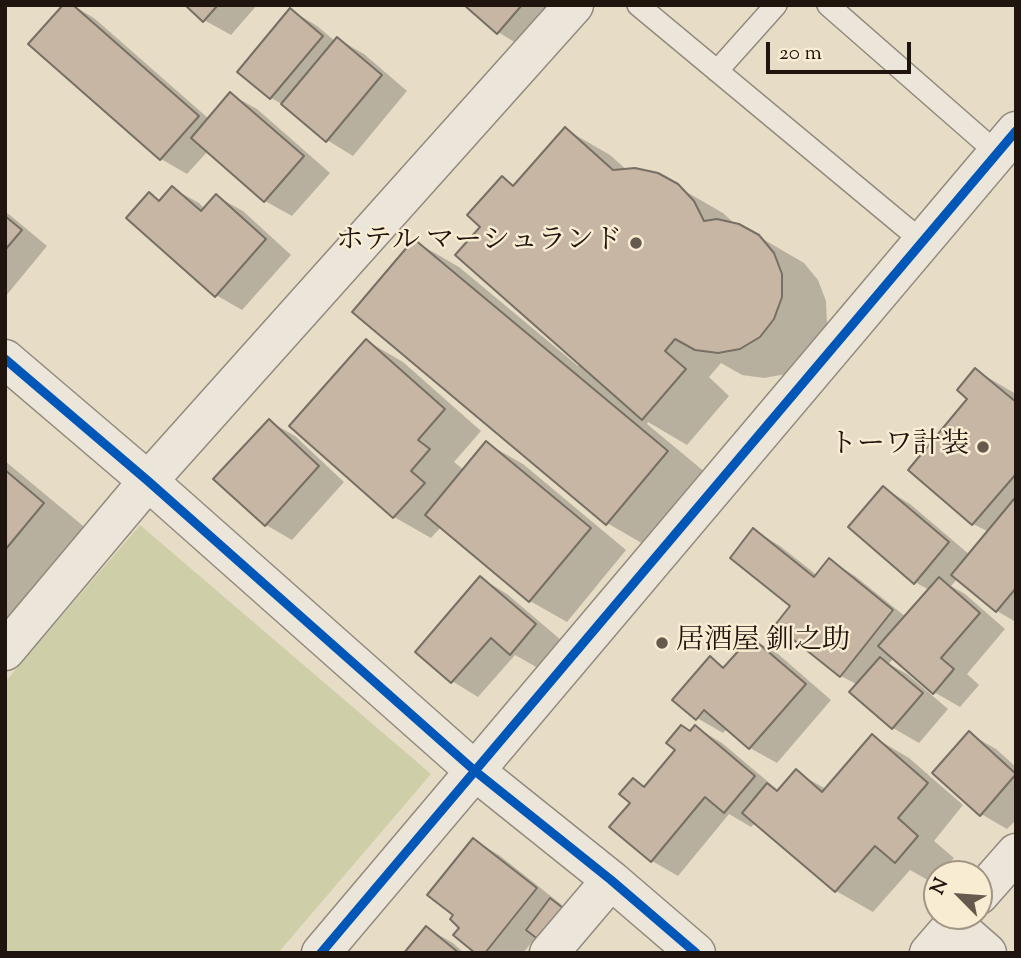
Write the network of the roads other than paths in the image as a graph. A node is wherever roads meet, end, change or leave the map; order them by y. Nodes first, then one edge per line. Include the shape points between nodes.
1 (574, 5) edge
2 (638, 5) edge
3 (776, 5) edge
4 (828, 5) edge
5 (717, 71) junction
6 (1006, 142) edge
7 (923, 242) junction
8 (5, 359) edge
9 (148, 481) junction
10 (5, 651) edge
11 (475, 771) junction
12 (1016, 853) edge
13 (993, 879) edge
14 (611, 880) junction
15 (949, 930) edge
16 (966, 930) edge
17 (321, 953) edge
18 (549, 953) edge
19 (696, 953) edge
20 (929, 953) edge
21 (987, 953) edge

1 - 9 street
2 - 5 lane
3 - 5 lane
4 - 6 lane
5 - 7 lane
6 - 7 street
7 - 11 street
8 - 9 street
9 - 10 street
9 - 11 street
11 - 14 street
11 - 17 street
12 - 13 street
14 - 18 street
14 - 19 street
15 - 20 street
16 - 21 street

